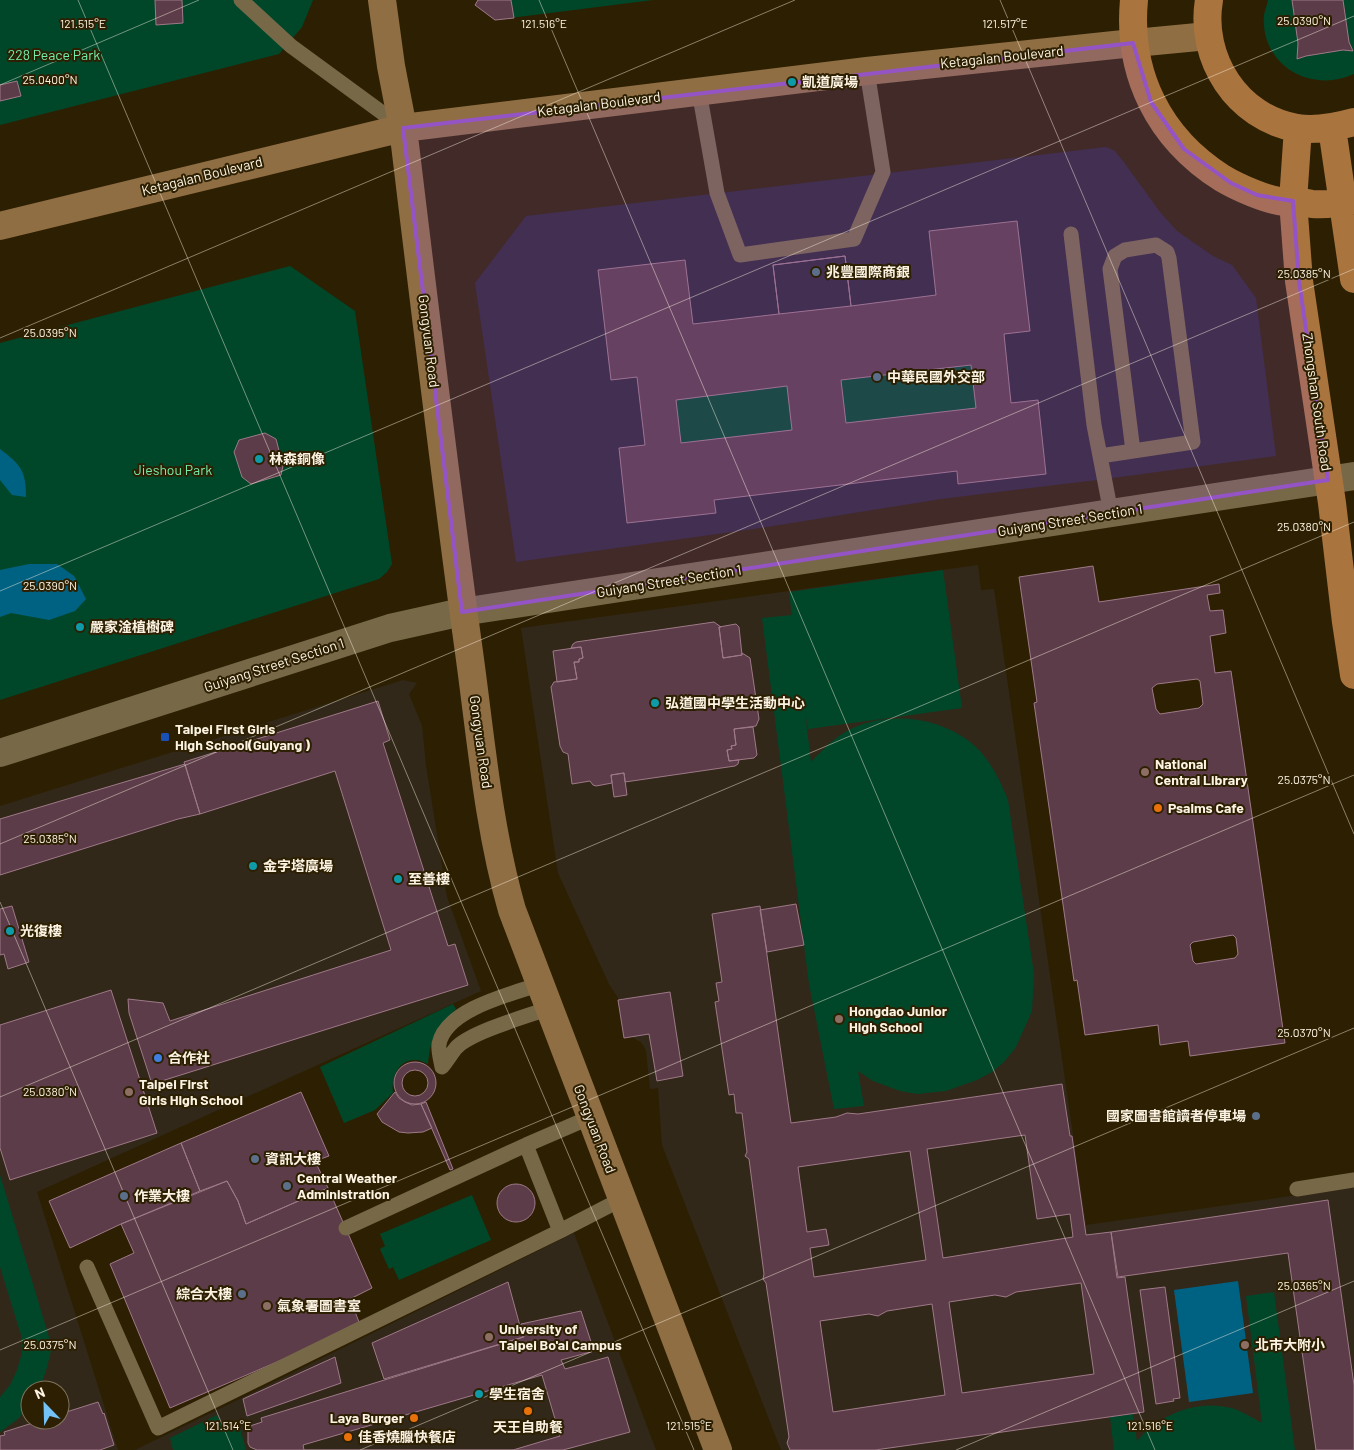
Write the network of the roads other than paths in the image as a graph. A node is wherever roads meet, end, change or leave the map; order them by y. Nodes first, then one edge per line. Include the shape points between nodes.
1 (241, 0) edge
2 (382, 0) edge
3 (1134, 0) edge
4 (1209, 0) edge
5 (1208, 36) junction
6 (1133, 43) junction
7 (867, 71) junction
8 (699, 91) junction
9 (1343, 125) edge
10 (403, 128) junction
11 (1298, 128) junction
12 (1293, 201) junction
13 (1348, 201) edge
14 (0, 226) edge
15 (1071, 234) dead end
16 (1354, 279) edge
17 (1133, 451) junction
18 (1100, 456) junction
19 (1341, 478) edge
20 (1111, 513) junction
21 (462, 612) junction
22 (1354, 674) edge
23 (0, 753) edge
24 (541, 984) junction
25 (550, 1008) junction
26 (591, 1117) junction
27 (526, 1145) junction
28 (1354, 1180) edge
29 (1297, 1189) dead end
30 (622, 1199) junction
31 (346, 1228) dead end
32 (560, 1231) junction
33 (87, 1266) dead end
34 (718, 1450) edge

1 - 10 lane via 291,46
2 - 10 street, Gongyuan Road
3 - 6 main road
4 - 5 main road
5 - 6 street, Ketagalan Boulevard
5 - 11 main road via 1218,69 1238,96 1266,117
6 - 7 street, Ketagalan Boulevard
6 - 12 main road via 1140,75 1151,102 1184,149 1230,183 1257,195
7 - 8 street, Ketagalan Boulevard
7 - 8 lane via 883,172 854,239 740,255 717,193
8 - 10 street, Ketagalan Boulevard
9 - 11 main road
9 - 13 main road
10 - 14 street, Ketagalan Boulevard
10 - 21 street, Gongyuan Road
11 - 12 main road, Zhongshan South Road
12 - 13 main road via 1314,204
12 - 19 main road, Zhongshan South Road via 1300,282
13 - 16 main road
15 - 18 lane
17 - 17 lane via 1110,269 1115,256 1126,250 1156,246 1169,258 1193,442
17 - 18 lane
18 - 20 lane
19 - 20 street, Guiyang Street Section 1
19 - 22 main road, Zhongshan South Road
20 - 21 street, Guiyang Street Section 1
21 - 23 street, Guiyang Street Section 1 via 390,628
21 - 24 street, Gongyuan Road via 493,831 512,910
24 - 25 street, Gongyuan Road
24 - 25 lane via 485,1002 462,1014 448,1026 439,1045 442,1067 456,1047 470,1038
25 - 26 street, Gongyuan Road
26 - 27 lane
26 - 30 street, Gongyuan Road
27 - 31 lane
27 - 32 lane
28 - 29 lane
30 - 32 lane
30 - 34 street, Gongyuan Road
32 - 33 lane via 158,1428

